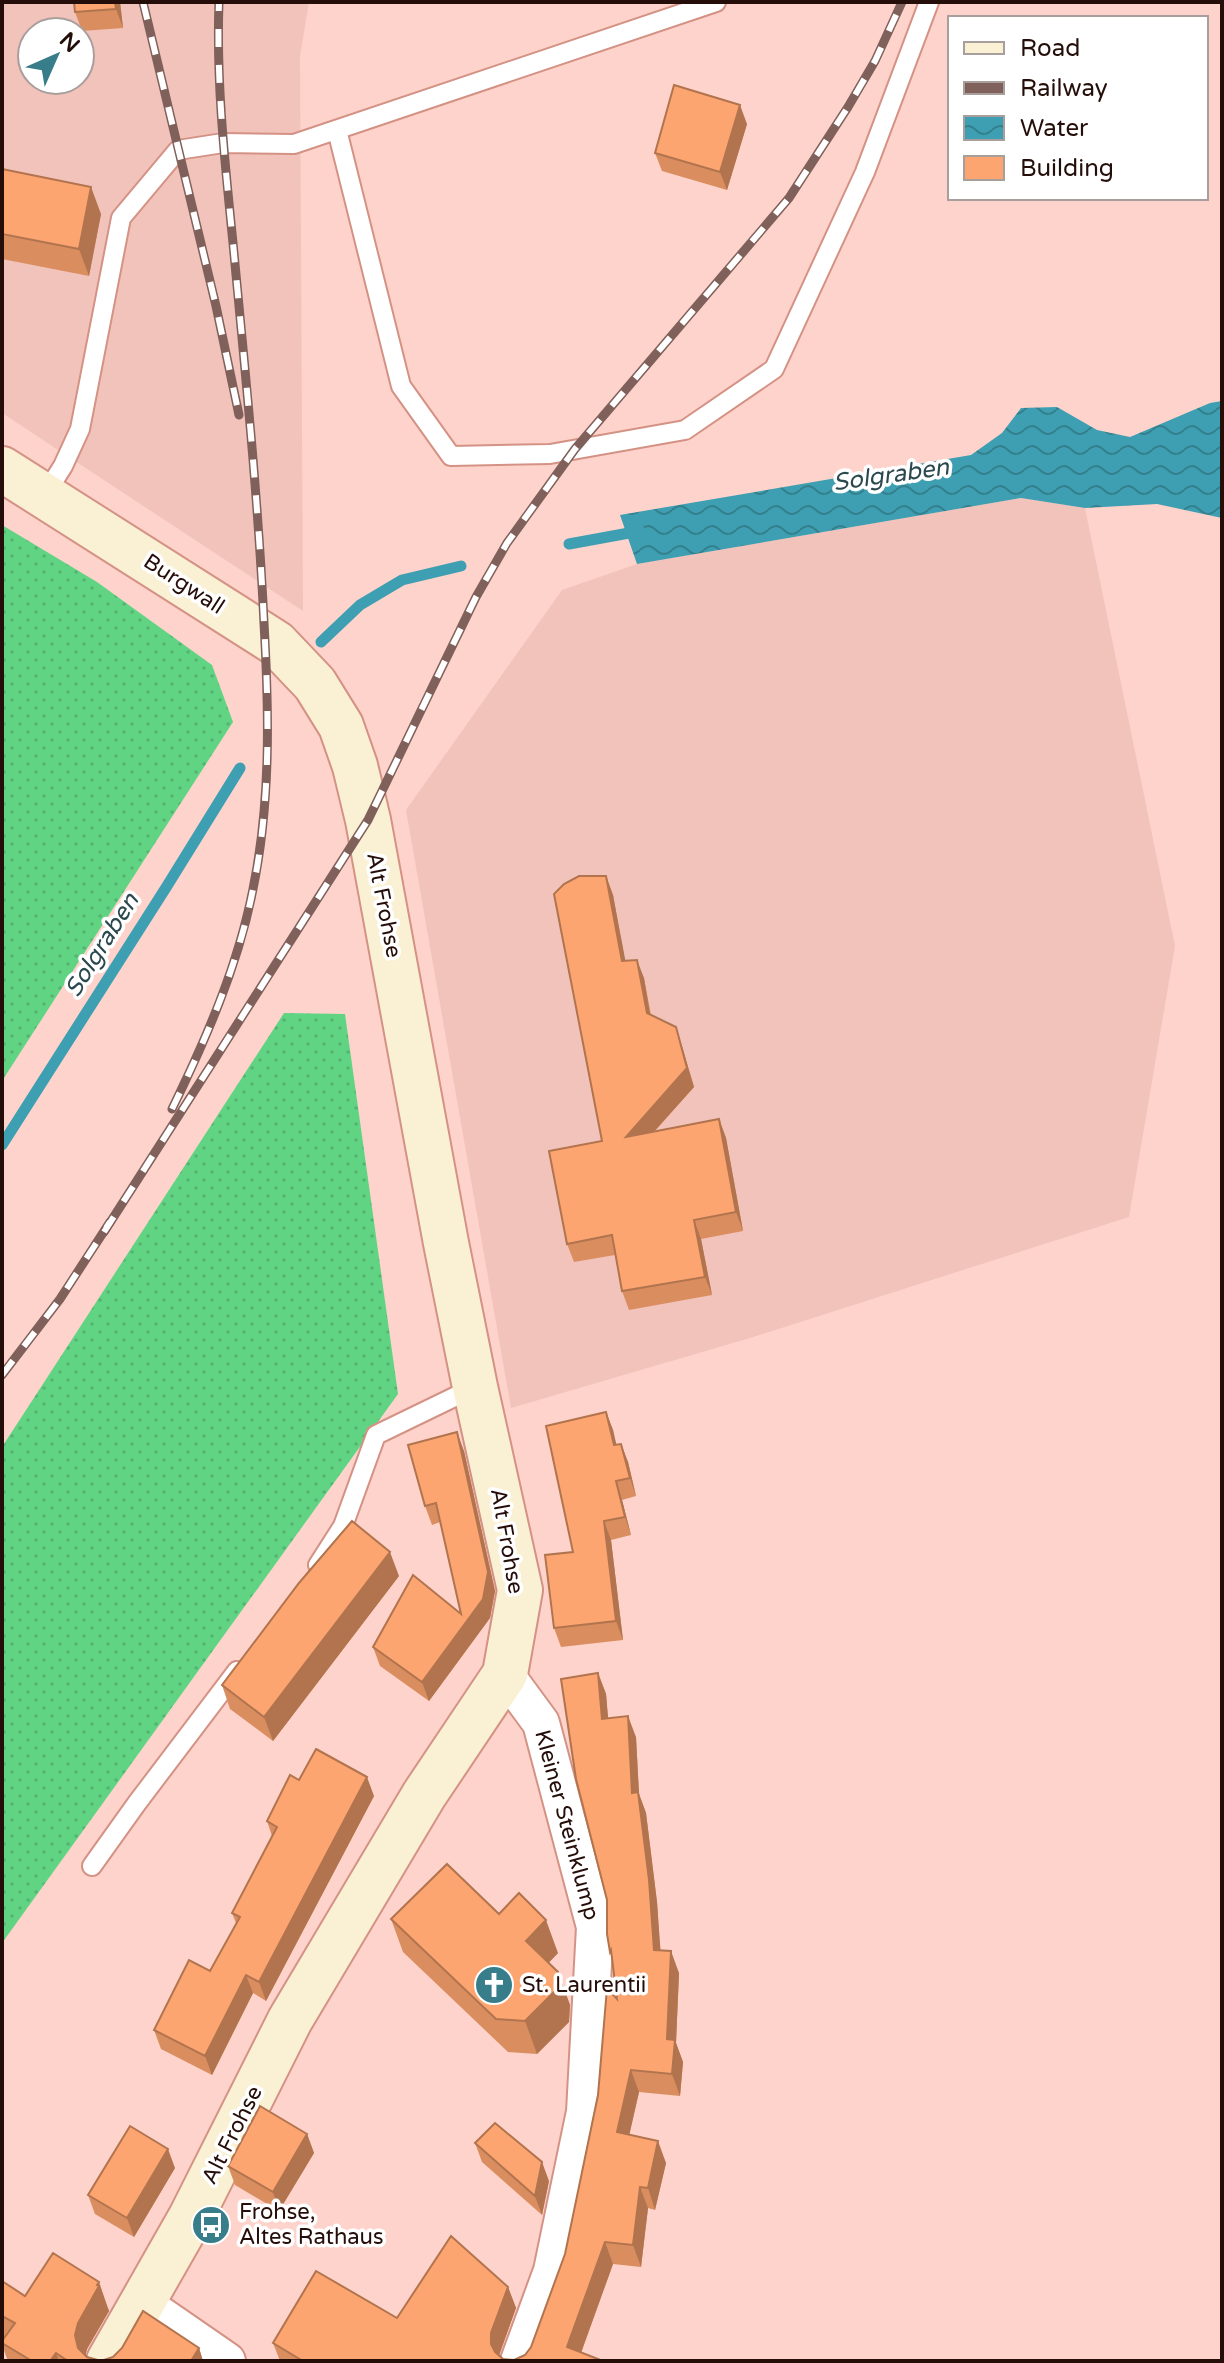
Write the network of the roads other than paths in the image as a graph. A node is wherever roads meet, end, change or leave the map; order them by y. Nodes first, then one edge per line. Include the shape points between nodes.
1 (716, 2) edge
2 (929, 2) edge
3 (337, 130) junction
4 (2, 469) edge
5 (44, 496) junction
6 (341, 726) joint
7 (475, 1387) junction
8 (312, 1576) edge
9 (246, 1660) edge
10 (505, 1674) junction
11 (92, 1866) dead end
12 (143, 2303) junction
13 (109, 2361) edge
14 (227, 2361) edge
15 (519, 2361) edge

1 - 3 lane
2 - 3 lane via 865,172 774,369 685,430 550,454 451,456 401,386
3 - 5 lane via 294,144 223,143 178,150 121,218 80,429
4 - 5 street, Burgwall
5 - 6 street, Burgwall via 276,643 315,684
6 - 7 street, Alt Frohse via 368,820
7 - 8 lane via 376,1435 343,1526
7 - 10 street, Alt Frohse via 520,1590
9 - 11 lane
10 - 12 street, Alt Frohse via 424,1795 290,2020
10 - 15 street, Kleiner Steinklump via 541,1723 595,1927 585,2112 552,2271
12 - 13 street, Alt Frohse
12 - 14 street

